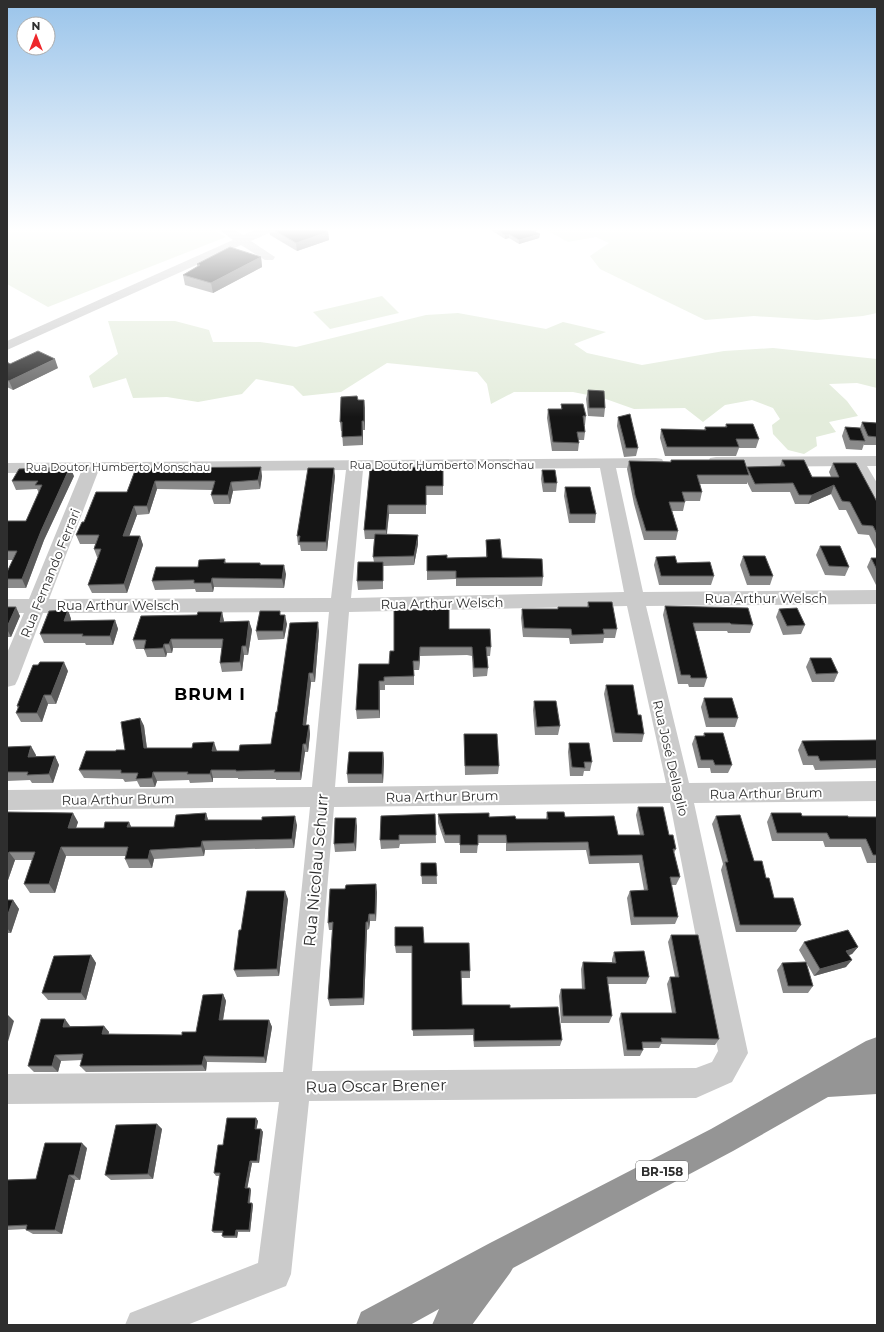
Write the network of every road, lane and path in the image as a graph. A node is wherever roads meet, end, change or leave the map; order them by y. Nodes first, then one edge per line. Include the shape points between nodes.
1 (126, 292) edge
2 (7, 346) edge
3 (856, 461) junction
4 (877, 461) edge
5 (669, 463) edge
6 (700, 463) edge
7 (607, 464) junction
8 (355, 465) junction
9 (92, 467) junction
10 (7, 468) edge
11 (877, 498) edge
12 (877, 597) edge
13 (635, 599) junction
14 (340, 604) junction
15 (7, 606) edge
16 (37, 606) junction
17 (7, 680) edge
18 (877, 791) edge
19 (680, 794) junction
20 (323, 797) junction
21 (7, 800) edge
22 (877, 1052) edge
23 (733, 1053) joint
24 (877, 1078) edge
25 (821, 1084) junction
26 (296, 1087) junction
27 (7, 1089) edge
28 (502, 1255) junction
29 (142, 1325) edge
30 (374, 1325) edge
31 (450, 1325) edge

1 - 2 street
3 - 4 street
3 - 6 street
3 - 11 street
5 - 7 street, Rua Doutor Humberto Monschau
7 - 8 street, Rua Doutor Humberto Monschau
7 - 13 street, Rua José Dellaglio
8 - 9 street, Rua Doutor Humberto Monschau
8 - 14 street, Rua Nicolau Schurr
9 - 10 street, Rua Doutor Humberto Monschau
9 - 16 street, Rua Fernando Ferrari
12 - 13 street, Rua Arthur Welsch
13 - 14 street, Rua Arthur Welsch
13 - 19 street, Rua José Dellaglio
14 - 16 street, Rua Arthur Welsch
14 - 20 street, Rua Nicolau Schurr
15 - 16 street, Rua Arthur Welsch
16 - 17 street, Rua Fernando Ferrari
18 - 19 street, Rua Arthur Brum
19 - 20 street, Rua Arthur Brum
19 - 23 street, Rua José Dellaglio
20 - 21 street, Rua Arthur Brum
20 - 26 street, Rua Nicolau Schurr
22 - 25 highway, BR-158
23 - 26 street, Rua Oscar Brener via 722,1072 696,1083
24 - 25 highway
25 - 28 highway, BR-158 via 722,1140
26 - 27 street, Rua Oscar Brener
26 - 29 street, Rua Nicolau Schurr via 274,1274
28 - 30 highway, BR-158
28 - 31 highway

